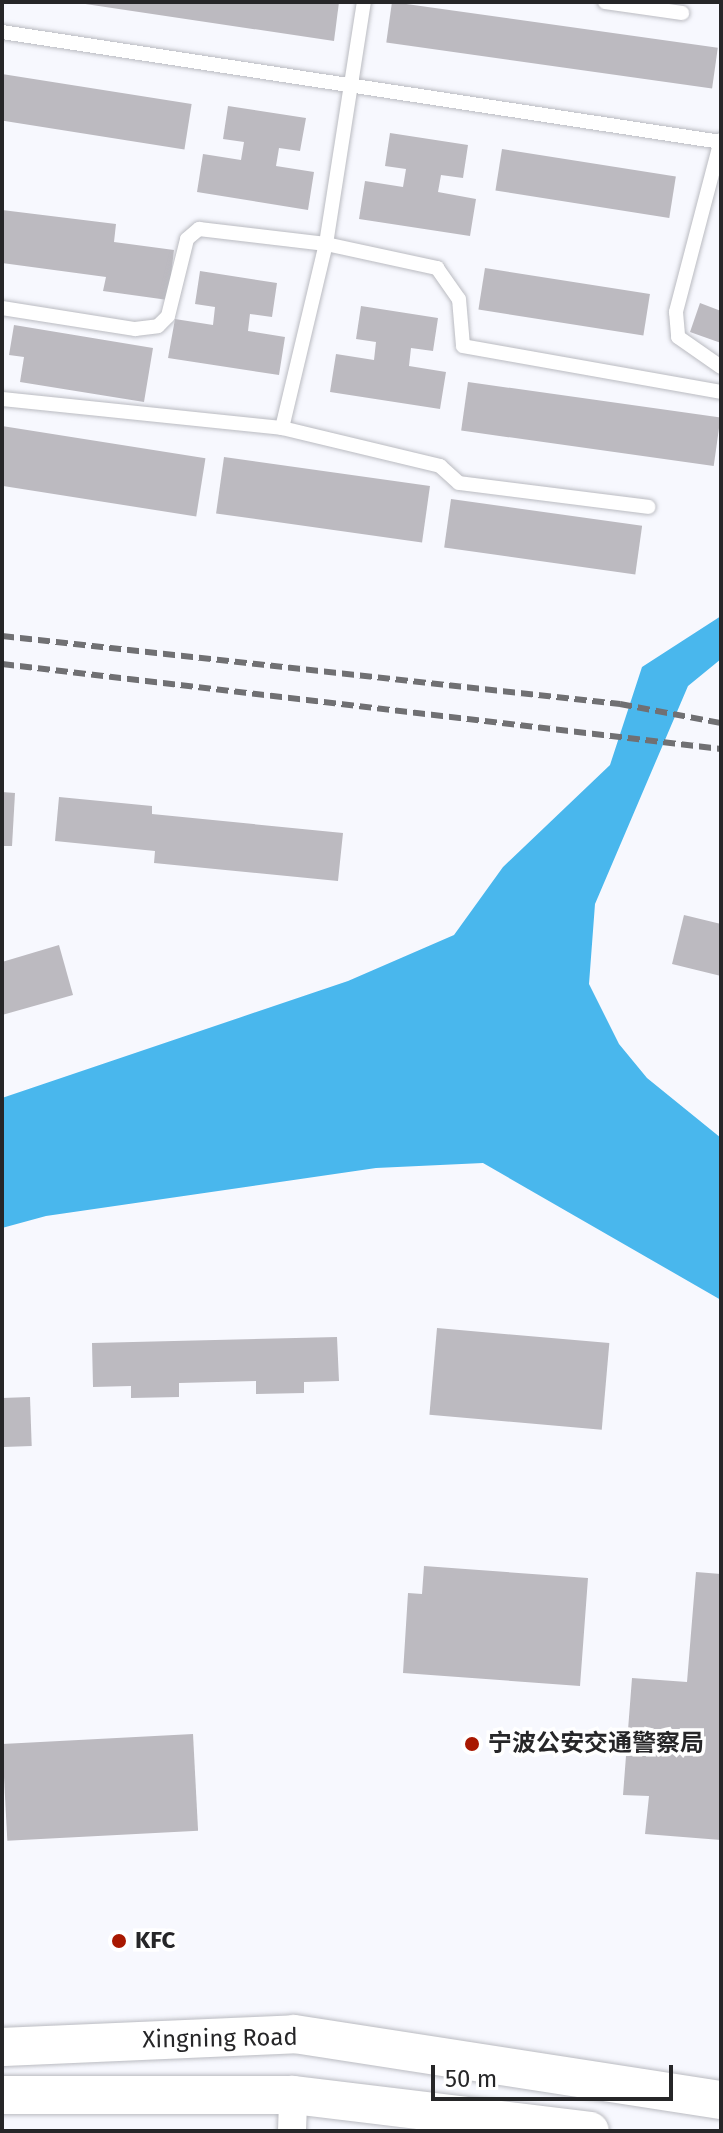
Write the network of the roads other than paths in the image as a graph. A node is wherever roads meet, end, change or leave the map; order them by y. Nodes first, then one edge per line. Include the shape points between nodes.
1 (364, 2) edge
2 (605, 2) edge
3 (682, 13) dead end
4 (2, 32) edge
5 (351, 86) junction
6 (721, 141) edge
7 (717, 172) edge
8 (326, 244) junction
9 (2, 308) edge
10 (721, 367) edge
11 (721, 392) edge
12 (2, 399) edge
13 (282, 428) junction
14 (648, 507) dead end
15 (2, 2047) edge
16 (2, 2095) edge
17 (721, 2100) edge
18 (292, 2113) edge
19 (590, 2131) edge

1 - 5 lane
2 - 3 lane
4 - 5 lane
5 - 6 lane
5 - 8 lane
6 - 7 lane
7 - 10 lane via 676,312 678,337
8 - 9 lane via 199,229 187,239 168,316 158,326 135,329
8 - 11 lane via 437,268 459,299 463,346
8 - 13 lane
12 - 13 lane
13 - 14 lane via 440,466 459,483
15 - 17 main road, Xingning Road via 294,2034
16 - 18 main road
18 - 19 main road

